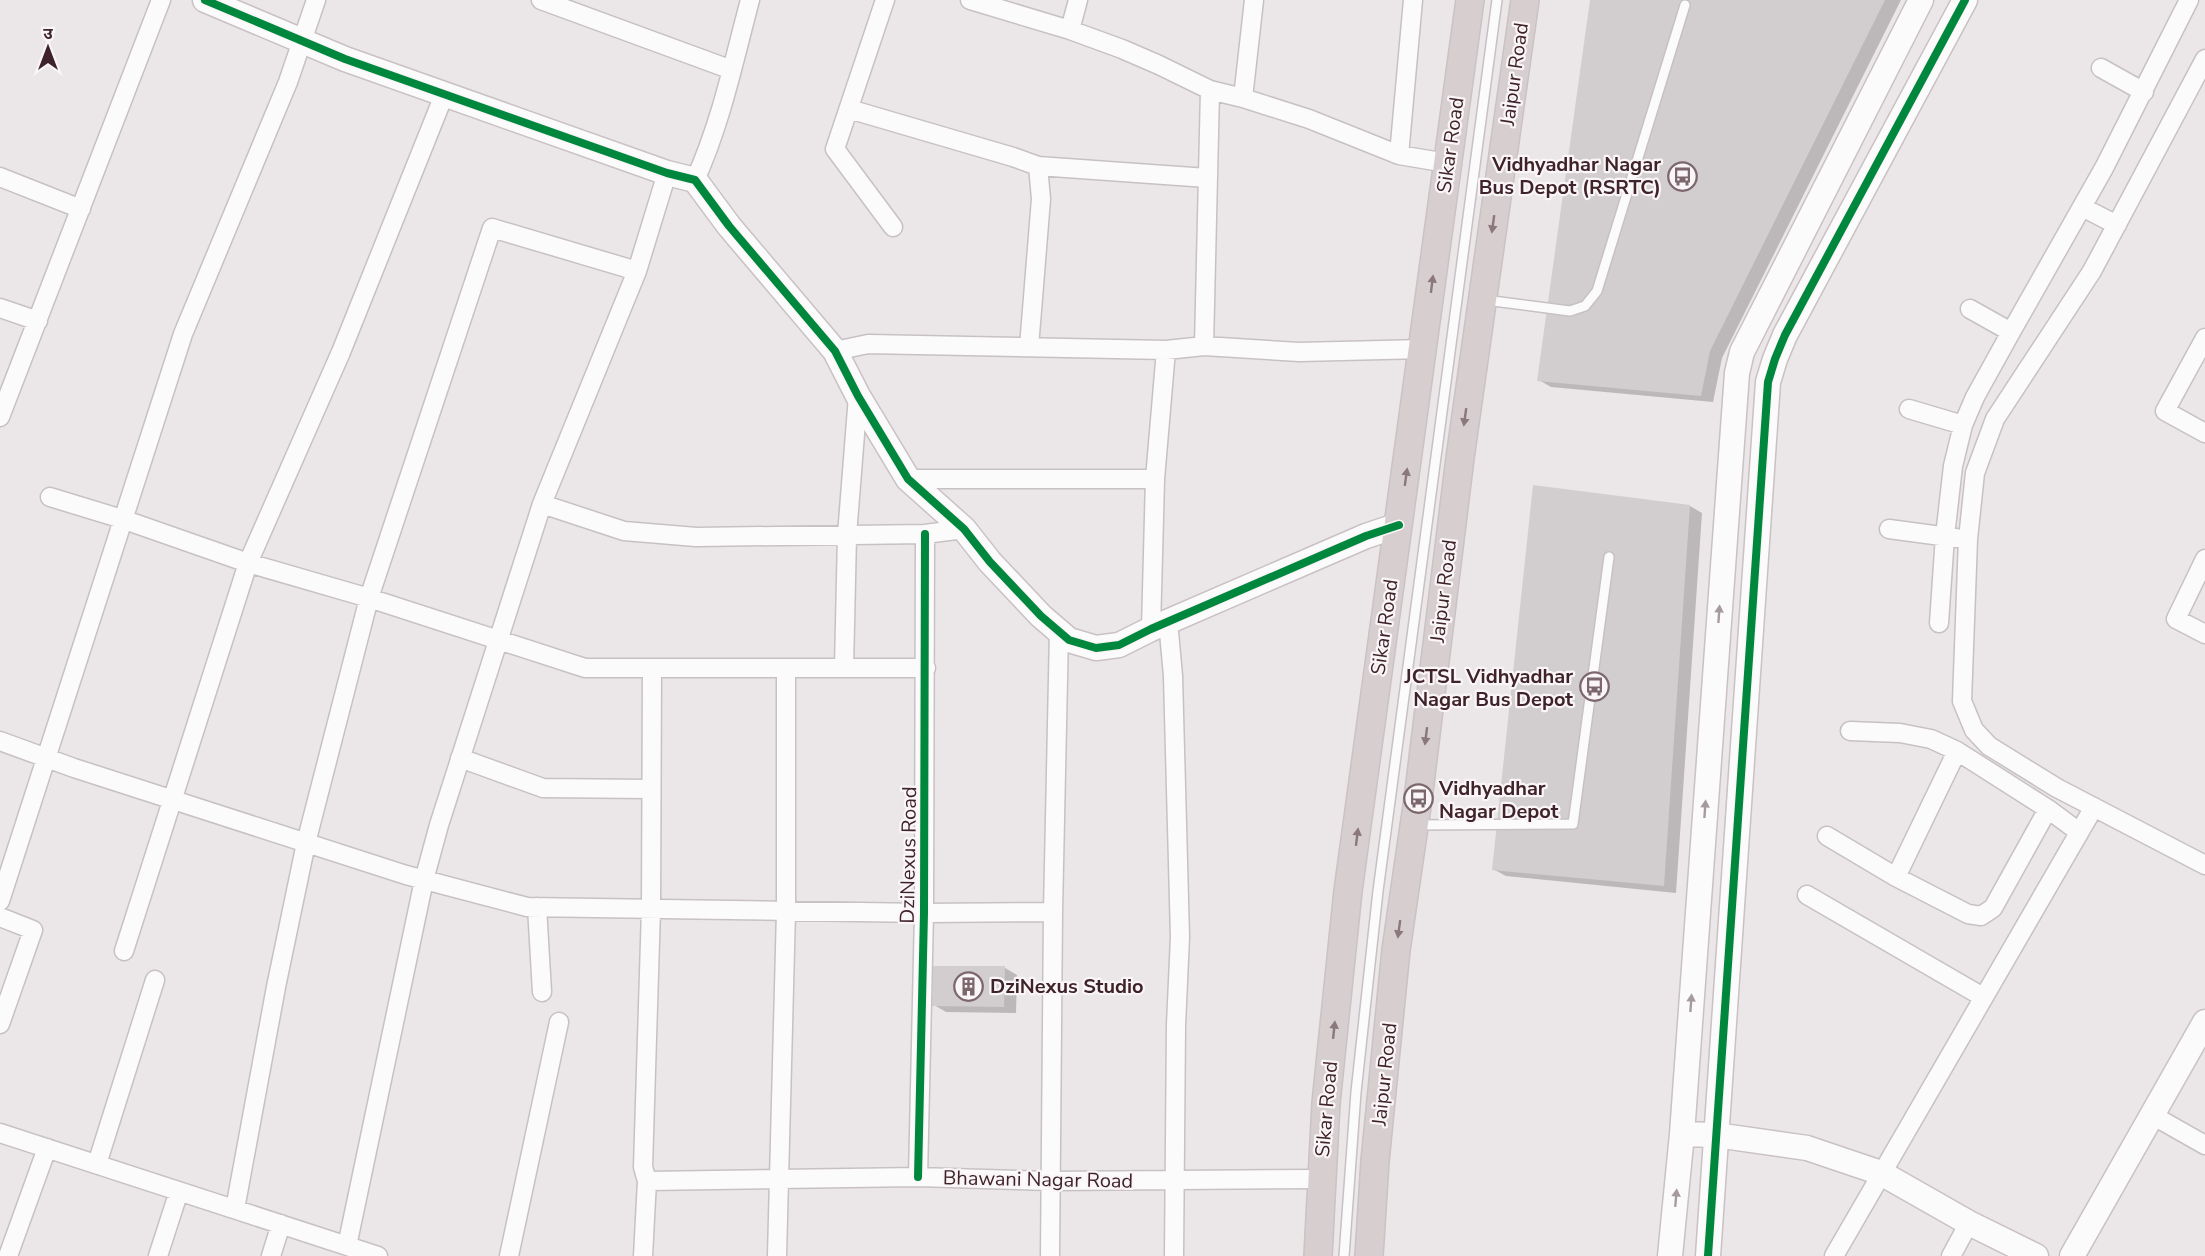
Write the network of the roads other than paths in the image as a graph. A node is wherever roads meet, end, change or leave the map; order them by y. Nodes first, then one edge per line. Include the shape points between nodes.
1 (161, 0) edge
2 (205, 0) edge
3 (316, 0) edge
4 (541, 0) edge
5 (750, 0) edge
6 (885, 0) edge
7 (970, 0) edge
8 (1078, 0) edge
9 (1254, 0) edge
10 (1413, 0) edge
11 (1470, 0) edge
12 (1497, 0) edge
13 (1525, 0) edge
14 (1921, 0) edge
15 (1965, 0) edge
16 (2189, 0) edge
17 (1685, 5) dead end
18 (1070, 30) junction
19 (301, 40) junction
20 (2205, 59) edge
21 (2102, 68) dead end
22 (732, 70) junction
23 (1210, 90) junction
24 (2144, 92) junction
25 (444, 95) junction
26 (1243, 98) junction
27 (849, 109) junction
28 (1399, 154) junction
29 (1447, 163) junction
30 (1038, 166) junction
31 (667, 173) junction
32 (0, 177) edge
33 (1207, 178) junction
34 (695, 180) junction
35 (2082, 207) junction
36 (81, 208) junction
37 (2117, 225) junction
38 (893, 227) dead end
39 (637, 271) junction
40 (1482, 300) junction
41 (0, 308) edge
42 (1970, 309) dead end
43 (38, 321) junction
44 (2011, 332) junction
45 (2205, 338) edge
46 (1204, 346) junction
47 (1029, 347) junction
48 (1424, 349) junction
49 (1166, 350) junction
50 (834, 351) junction
51 (858, 396) junction
52 (1909, 409) dead end
53 (0, 417) edge
54 (1963, 425) junction
55 (2205, 433) edge
56 (908, 479) junction
57 (1155, 479) junction
58 (50, 497) dead end
59 (542, 504) junction
60 (122, 519) junction
61 (1399, 525) junction
62 (964, 529) junction
63 (1889, 529) dead end
64 (924, 534) junction
65 (847, 535) junction
66 (1945, 536) junction
67 (1968, 539) junction
68 (1609, 557) dead end
69 (2205, 559) edge
70 (248, 563) junction
71 (369, 598) junction
72 (1939, 623) dead end
73 (1159, 625) junction
74 (1059, 631) junction
75 (2205, 634) edge
76 (497, 640) junction
77 (652, 668) junction
78 (786, 668) junction
79 (844, 668) junction
80 (926, 668) junction
81 (1850, 731) dead end
82 (0, 741) edge
83 (1957, 751) junction
84 (45, 758) junction
85 (460, 758) junction
86 (651, 789) junction
87 (172, 800) junction
88 (2094, 807) junction
89 (2048, 809) junction
90 (1413, 825) junction
91 (2079, 832) junction
92 (1827, 836) dead end
93 (306, 843) junction
94 (2205, 865) edge
95 (1896, 877) junction
96 (424, 880) junction
97 (1807, 895) dead end
98 (0, 901) edge
99 (537, 907) junction
100 (651, 909) junction
101 (786, 911) junction
102 (1053, 912) junction
103 (924, 913) junction
104 (0, 917) edge
105 (124, 951) dead end
106 (155, 980) dead end
107 (542, 992) dead end
108 (1983, 997) junction
109 (559, 1022) dead end
110 (2205, 1022) edge
111 (0, 1024) edge
112 (2152, 1114) junction
113 (0, 1132) edge
114 (1682, 1134) junction
115 (1716, 1135) junction
116 (2205, 1145) edge
117 (47, 1148) junction
118 (96, 1164) junction
119 (1881, 1173) junction
120 (918, 1177) junction
121 (779, 1179) junction
122 (1320, 1179) junction
123 (1175, 1180) junction
124 (647, 1181) junction
125 (1051, 1181) junction
126 (179, 1191) junction
127 (235, 1209) junction
128 (1969, 1223) junction
129 (281, 1224) junction
130 (348, 1246) junction
131 (8, 1256) edge
132 (158, 1256) edge
133 (271, 1256) edge
134 (378, 1256) edge
135 (509, 1256) edge
136 (643, 1256) edge
137 (777, 1256) edge
138 (1050, 1256) edge
139 (1174, 1256) edge
140 (1318, 1256) edge
141 (1344, 1256) edge
142 (1369, 1256) edge
143 (1670, 1256) edge
144 (1708, 1256) edge
145 (1834, 1256) edge
146 (1951, 1256) edge
147 (2036, 1256) edge
148 (2072, 1256) edge

1 - 36 street
2 - 19 street
3 - 19 street
4 - 22 street
5 - 22 street
6 - 27 street
7 - 18 street
8 - 18 street
9 - 26 street
10 - 28 street
11 - 29 main road, Sikar Road
12 - 141 lane via 1378,891 1356,1092
13 -> 40 main road, Jaipur Road
114 -> 14 street via 1737,374 1742,352
15 - 115 street via 1785,335 1768,382
16 - 24 street
17 - 40 lane via 1598,291 1585,306 1570,311
18 - 23 street via 1159,64
19 - 25 street
19 - 60 street via 288,82 183,334
20 - 37 street
21 - 24 street
22 - 34 street
23 - 26 street
23 - 33 street
24 - 35 street
25 - 31 street
25 - 70 street via 341,352
26 - 28 street via 1309,118
27 - 30 street
27 - 38 street via 835,149
28 - 29 street
48 -> 29 main road, Sikar Road
30 - 33 street
30 - 47 street via 1041,199
31 - 34 street
31 - 39 street
32 - 36 street
33 - 46 street
34 - 50 street
35 - 37 street
35 - 44 street
36 - 43 street
37 - 67 street via 2092,271 1995,419 1975,473
39 - 59 street
39 - 71 street via 492,228
40 -> 90 main road, Jaipur Road
41 - 43 street
42 - 44 street
43 - 53 street
44 - 54 street
45 - 55 street via 2165,411
46 - 48 street via 1299,352
46 - 49 street
47 - 49 street
47 - 50 street via 868,344
61 -> 48 main road, Sikar Road
49 - 57 street
50 - 51 street
51 - 56 street
51 - 65 street
52 - 54 street
54 - 66 street via 1953,466
56 - 57 street
56 - 62 street
57 - 73 street
58 - 60 street
59 - 65 street via 624,531 696,537
59 - 76 street
60 - 70 street
60 - 84 street
61 - 73 street
122 -> 61 main road, Sikar Road via 1348,891
62 - 64 street
62 - 74 street via 990,562
63 - 66 street
64 - 65 street
64 - 80 street, DziNexus Road
65 - 79 street
66 - 67 street
66 - 72 street
67 - 88 street via 1962,701 1974,730 1989,746
68 - 90 lane via 1572,824
69 - 75 street via 2176,620
70 - 71 street
70 - 87 street
71 - 76 street
71 - 93 street
73 - 74 street via 1119,645 1096,648 1069,640
73 - 123 street via 1173,676 1180,937
74 - 102 street
76 - 77 street via 585,668
76 - 85 street
77 - 78 street
77 - 86 street
78 - 79 street
78 - 101 street
79 - 80 street
80 - 103 street, DziNexus Road
81 - 83 street via 1900,733 1931,739
82 - 84 street
83 - 89 street
83 - 95 street
84 - 87 street
84 - 98 street
85 - 86 street via 543,788
85 - 96 street
86 - 100 street
87 - 93 street
87 - 105 street
88 - 91 street
88 - 94 street
89 - 91 street
89 - 95 street via 1993,908 1981,916 1968,914
90 -> 142 main road, Jaipur Road via 1396,950
91 - 108 street
92 - 95 street
93 - 96 street
93 - 127 street
96 - 99 street
96 - 130 street
97 - 108 street
99 - 100 street
99 - 107 street
100 - 101 street
100 - 124 street via 643,1167
101 - 103 street
101 - 121 street
102 - 103 street
102 - 125 street
103 - 120 street, DziNexus Road
104 - 111 street via 33,930
106 - 118 street
108 - 119 street
109 - 135 street
110 - 112 street
112 - 116 street
112 - 148 street
113 - 117 street
114 - 115 street
143 -> 114 street
115 - 119 street via 1807,1148
115 - 144 street
117 - 118 street
117 - 131 street
118 - 126 street
119 - 128 street
119 - 145 street
120 - 121 street, Bhawani Nagar Road
120 - 125 street, Bhawani Nagar Road
121 - 124 street, Bhawani Nagar Road
121 - 137 street
122 - 123 street, Bhawani Nagar Road
122 - 140 main road, Sikar Road
123 - 125 street, Bhawani Nagar Road
123 - 139 street
124 - 136 street
125 - 138 street
126 - 127 street
126 - 132 street
127 - 129 street
128 - 146 street
128 - 147 street
129 - 130 street
129 - 133 street
130 - 134 street

